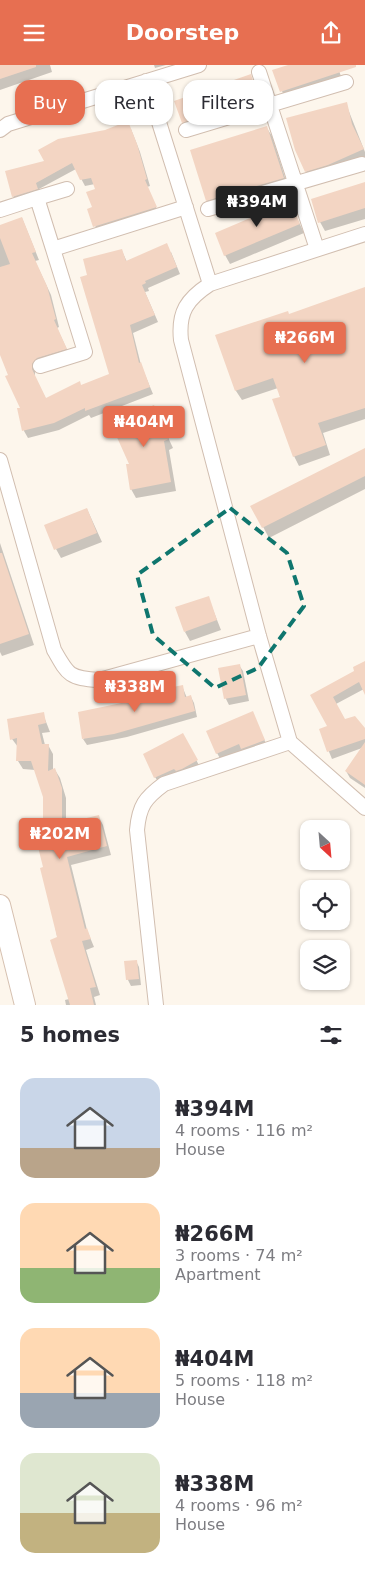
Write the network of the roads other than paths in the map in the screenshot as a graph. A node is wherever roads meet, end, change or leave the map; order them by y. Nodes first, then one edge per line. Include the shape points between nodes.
1 (199, 65) edge
2 (258, 72) dead end
3 (149, 80) edge
4 (261, 80) edge
5 (346, 82) dead end
6 (95, 97) edge
7 (273, 103) edge
8 (273, 116) edge
9 (160, 125) edge
10 (202, 125) edge
11 (0, 130) edge
12 (186, 130) dead end
13 (362, 163) dead end
14 (295, 183) junction
15 (67, 189) dead end
16 (37, 198) junction
17 (186, 207) junction
18 (208, 209) dead end
19 (0, 210) edge
20 (365, 234) edge
21 (53, 249) junction
22 (317, 249) junction
23 (210, 284) junction
24 (40, 366) dead end
25 (0, 460) edge
26 (259, 636) junction
27 (290, 742) junction
28 (365, 809) edge
29 (0, 905) edge
30 (25, 1005) edge
31 (156, 1005) edge

1 - 3 street
2 - 4 street
5 - 7 street
6 - 11 street
8 - 14 street
9 - 17 street
10 - 12 street
13 - 14 street
14 - 18 street
14 - 22 street
15 - 16 street
16 - 19 street
16 - 21 street
17 - 21 street
17 - 23 street
20 - 22 street
21 - 24 street via 85,352
22 - 23 street
23 - 26 street via 194,294 185,309 180,324 182,340
25 - 26 street via 54,650 67,673 82,679 99,680
26 - 27 street
27 - 28 street
27 - 31 street via 164,784 149,795 138,812 137,829
29 - 30 street

